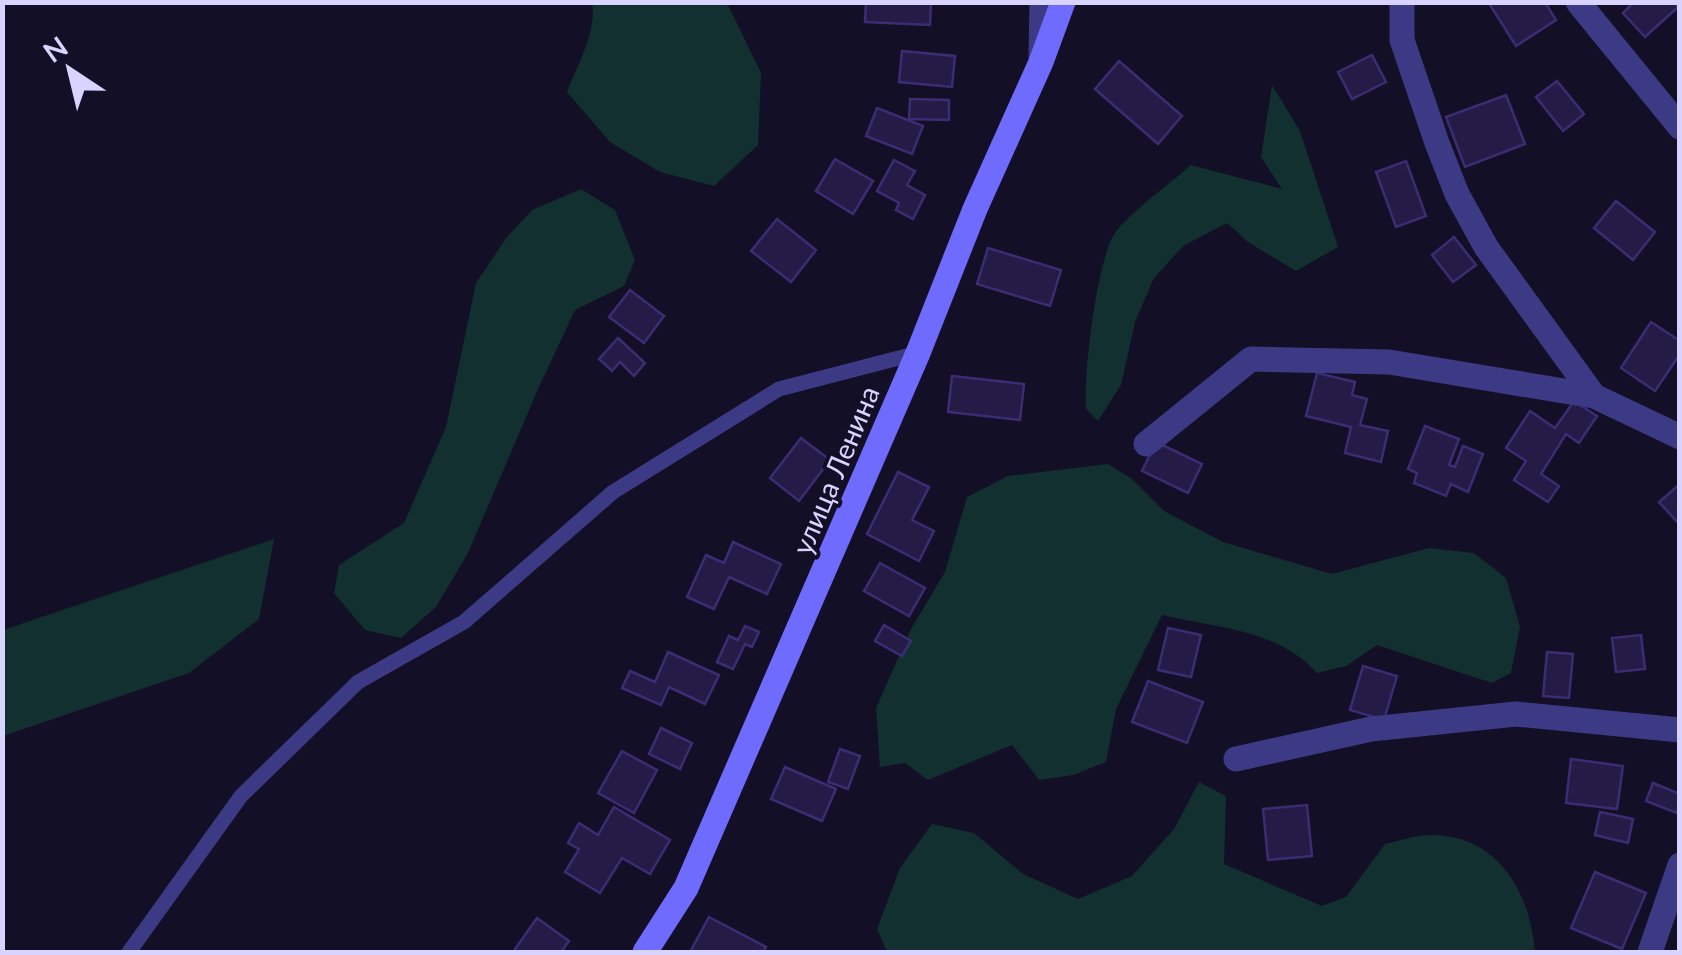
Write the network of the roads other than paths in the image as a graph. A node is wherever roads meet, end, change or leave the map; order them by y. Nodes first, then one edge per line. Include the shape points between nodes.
1 (1042, 2) edge
2 (1063, 2) edge
3 (1402, 2) edge
4 (1578, 2) edge
5 (1041, 62) junction
6 (1680, 127) edge
7 (918, 353) junction
8 (1594, 396) junction
9 (1680, 437) edge
10 (1146, 444) dead end
11 (1680, 730) edge
12 (1236, 759) dead end
13 (1680, 865) edge
14 (129, 952) edge
15 (644, 952) edge
16 (1650, 952) edge

1 - 5 street
2 - 5 main road, улица Ленина
3 - 8 street via 1402,40 1457,194 1486,247
4 - 6 street
5 - 7 main road, улица Ленина
7 - 14 lane via 780,389 612,492 464,622 358,682 241,796
7 - 15 main road, улица Ленина via 686,888
8 - 9 street
8 - 10 street via 1389,362 1251,358
11 - 12 street via 1516,714 1371,729
13 - 16 street

